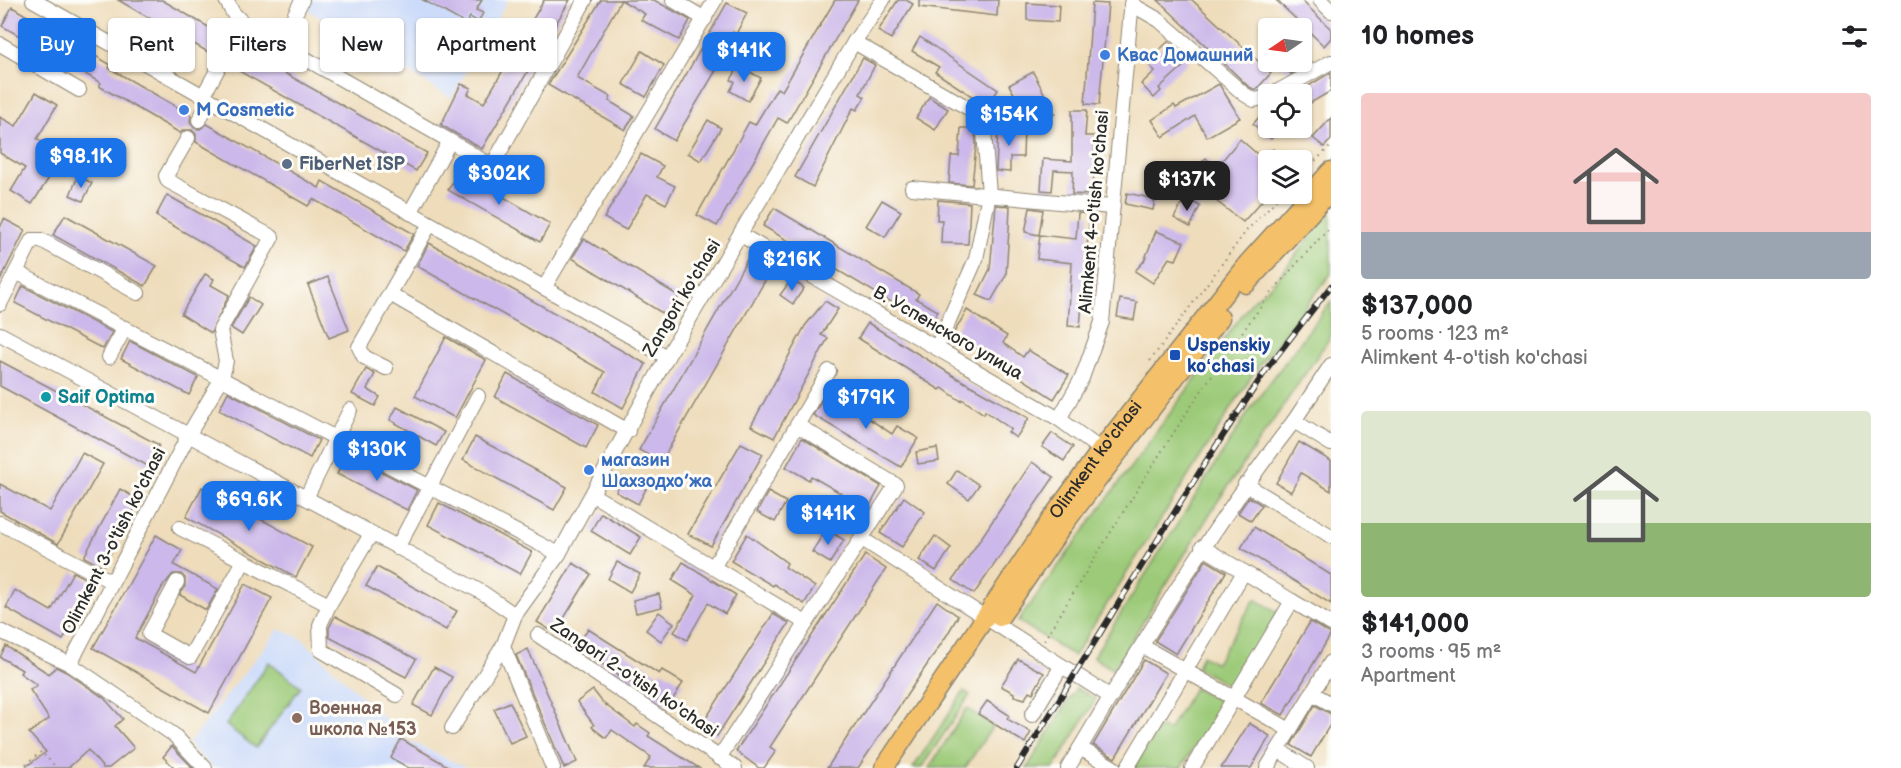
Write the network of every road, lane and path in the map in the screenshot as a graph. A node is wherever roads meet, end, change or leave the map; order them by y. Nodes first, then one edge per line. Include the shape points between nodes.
1 (33, 0) edge
2 (226, 0) edge
3 (302, 0) edge
4 (585, 0) edge
5 (673, 0) edge
6 (715, 0) edge
7 (883, 0) edge
8 (1320, 0) edge
9 (1132, 2) edge
10 (48, 4) edge
11 (1331, 11) edge
12 (239, 18) edge
13 (293, 18) edge
14 (705, 20) junction
15 (854, 42) junction
16 (0, 44) edge
17 (308, 60) edge
18 (1331, 62) edge
19 (219, 72) edge
20 (1291, 84) edge
21 (79, 90) dead end
22 (206, 98) junction
23 (1258, 99) edge
24 (199, 120) dead end
25 (188, 138) dead end
26 (450, 141) junction
27 (1331, 147) edge
28 (1312, 164) edge
29 (1331, 171) edge
30 (912, 188) dead end
31 (1331, 190) edge
32 (989, 194) junction
33 (1111, 207) junction
34 (410, 213) junction
35 (430, 224) junction
36 (1331, 226) edge
37 (741, 235) junction
38 (16, 272) junction
39 (544, 288) junction
40 (138, 293) dead end
41 (390, 294) junction
42 (0, 304) edge
43 (125, 328) junction
44 (0, 334) edge
45 (937, 346) junction
46 (109, 357) dead end
47 (667, 357) junction
48 (1331, 365) edge
49 (386, 368) dead end
50 (829, 371) dead end
51 (222, 378) junction
52 (478, 396) dead end
53 (350, 410) dead end
54 (1059, 418) junction
55 (1294, 421) junction
56 (798, 424) junction
57 (628, 430) junction
58 (189, 434) junction
59 (1331, 444) edge
60 (1101, 450) junction
61 (1245, 484) junction
62 (429, 487) junction
63 (593, 495) junction
64 (306, 498) junction
65 (0, 523) edge
66 (180, 528) dead end
67 (371, 534) junction
68 (1331, 536) edge
69 (862, 539) junction
70 (1202, 547) junction
71 (397, 548) junction
72 (559, 554) junction
73 (244, 561) junction
74 (714, 566) junction
75 (1244, 572) junction
76 (112, 582) junction
77 (177, 582) dead end
78 (1292, 601) junction
79 (329, 604) junction
80 (515, 615) junction
81 (991, 619) junction
82 (806, 623) junction
83 (1331, 624) edge
84 (0, 632) edge
85 (538, 635) dead end
86 (1044, 640) dead end
87 (503, 646) junction
88 (1142, 646) junction
89 (1331, 662) edge
90 (70, 664) junction
91 (1062, 666) junction
92 (1185, 670) junction
93 (1312, 693) junction
94 (397, 695) dead end
95 (1111, 697) junction
96 (1234, 698) junction
97 (1331, 704) edge
98 (1032, 715) dead end
99 (452, 728) dead end
100 (1290, 730) junction
101 (1080, 748) junction
102 (1278, 750) junction
103 (719, 758) junction
104 (21, 768) edge
105 (57, 768) edge
106 (205, 768) edge
107 (553, 768) edge
108 (735, 768) edge
109 (884, 768) edge
110 (899, 768) edge
111 (1068, 768) edge
112 (1114, 768) edge
113 (1127, 768) edge
114 (1192, 768) edge
115 (1267, 768) edge
116 (1307, 768) edge

1 - 10 street
2 - 12 street
3 - 13 street
4 - 26 street via 492,166
5 - 14 street
6 - 14 street
7 - 15 street, Zangori ko'chasi
8 - 11 street
9 - 23 street via 1159,20 1244,94
9 - 33 street, Alimkent 4-o'tish ko'chasi
10 - 22 street
14 - 39 street
15 - 32 street via 983,119
15 - 37 street, Zangori ko'chasi
16 - 21 street
17 - 26 street
18 - 20 street
19 - 22 street
22 - 24 street
22 - 34 street
25 - 51 street via 166,176 168,181 273,237 220,330 226,361
26 - 34 street
27 - 28 path
29 - 60 main road, Olimkent ko'chasi via 1248,262
30 - 32 street
31 - 81 main road, Olimkent ko'chasi via 1249,280
32 - 33 street
32 - 45 street via 976,259
33 - 54 street, Alimkent 4-o'tish ko'chasi via 1102,322 1082,378
34 - 35 street
35 - 39 street
35 - 41 street
36 - 86 path via 1261,306 1218,366
37 - 45 street, В. Успенского улица
37 - 47 street, Zangori ko'chasi
38 - 40 street via 32,240 41,240
38 - 42 street
38 - 43 street
39 - 47 street
41 - 49 street via 359,347 364,357
41 - 57 street
43 - 46 street
43 - 51 street
44 - 58 street
45 - 54 street, В. Успенского улица
47 - 57 street, Zangori ko'chasi
48 - 55 street
50 - 56 street
51 - 58 street, Olimkent 3-o'tish ko'chasi
51 - 62 street
52 - 62 street
53 - 64 street
54 - 60 street, В. Успенского улица
55 - 59 street
55 - 61 street
56 - 69 street via 896,486
56 - 74 street
57 - 63 street, Zangori ko'chasi
58 - 64 street
58 - 76 street, Olimkent 3-o'tish ko'chasi
60 - 81 main road, Olimkent ko'chasi
61 - 68 street
61 - 70 street
62 - 71 street
62 - 72 street
63 - 72 street, Zangori ko'chasi
63 - 74 street
64 - 67 street
65 - 76 street
66 - 73 street
67 - 71 street
67 - 79 street
69 - 81 street
69 - 82 street
70 - 75 street
70 - 88 street
71 - 80 street via 483,593
72 - 80 street, Zangori ko'chasi
73 - 77 street via 190,657 150,634
73 - 79 street
74 - 82 street
75 - 78 street
75 - 92 street
76 - 90 street, Olimkent 3-o'tish ko'chasi
78 - 83 street
78 - 96 street
79 - 94 street via 320,625 321,650
80 - 87 street, Zangori ko'chasi
81 - 91 street
81 - 109 main road, Olimkent ko'chasi
81 - 110 main road, Olimkent ko'chasi
82 - 103 street
84 - 90 street
85 - 103 street, Zangori 2-o'tish ko'chasi
87 - 99 street, Zangori ko'chasi
87 - 107 street
88 - 92 street
88 - 95 street
89 - 93 street
90 - 106 street via 174,735
91 - 95 street
91 - 98 street
92 - 96 street
92 - 113 street
93 - 97 street
93 - 100 street
95 - 101 street
96 - 100 street
96 - 114 street
100 - 102 street
101 - 111 street
101 - 112 street
102 - 115 street
102 - 116 street
103 - 108 street, Zangori 2-o'tish ko'chasi
104 - 105 path via 41,752

